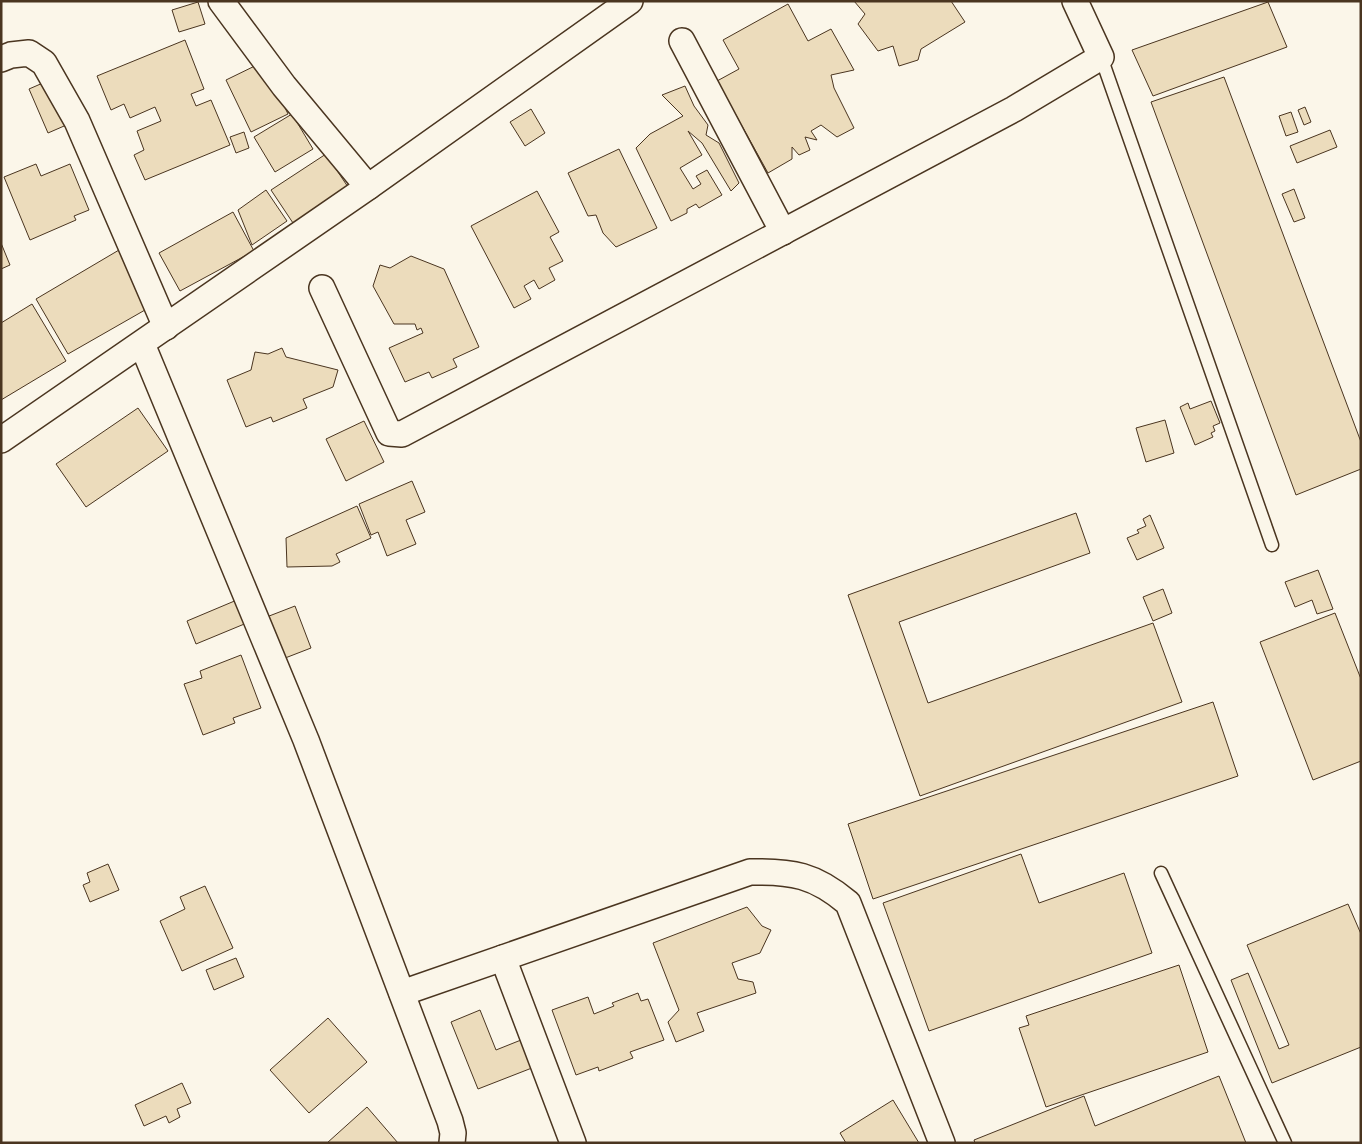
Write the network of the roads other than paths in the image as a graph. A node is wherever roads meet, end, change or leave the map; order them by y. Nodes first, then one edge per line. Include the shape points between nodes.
1 (221, 1) edge
2 (630, 1) edge
3 (1075, 1) edge
4 (682, 41) dead end
5 (4, 50) edge
6 (1101, 57) junction
7 (368, 187) junction
8 (782, 232) junction
9 (322, 288) dead end
10 (166, 327) junction
11 (142, 344) junction
12 (1, 440) edge
13 (1272, 545) dead end
14 (1161, 873) dead end
15 (503, 958) junction
16 (402, 993) junction
17 (452, 1143) edge
18 (573, 1143) edge
19 (942, 1143) edge
20 (1285, 1143) edge

1 - 7 street via 284,86
2 - 7 street
3 - 6 street
4 - 8 street
5 - 10 street via 29,53 44,62 77,121
6 - 8 street via 1014,109
6 - 13 lane
7 - 10 street
8 - 9 street via 402,434 389,433
10 - 11 street
11 - 12 street
11 - 16 street via 306,740
14 - 20 lane
15 - 16 street
15 - 18 street
15 - 19 street via 750,872 783,871 810,878 829,887 848,904
16 - 17 street via 450,1121

